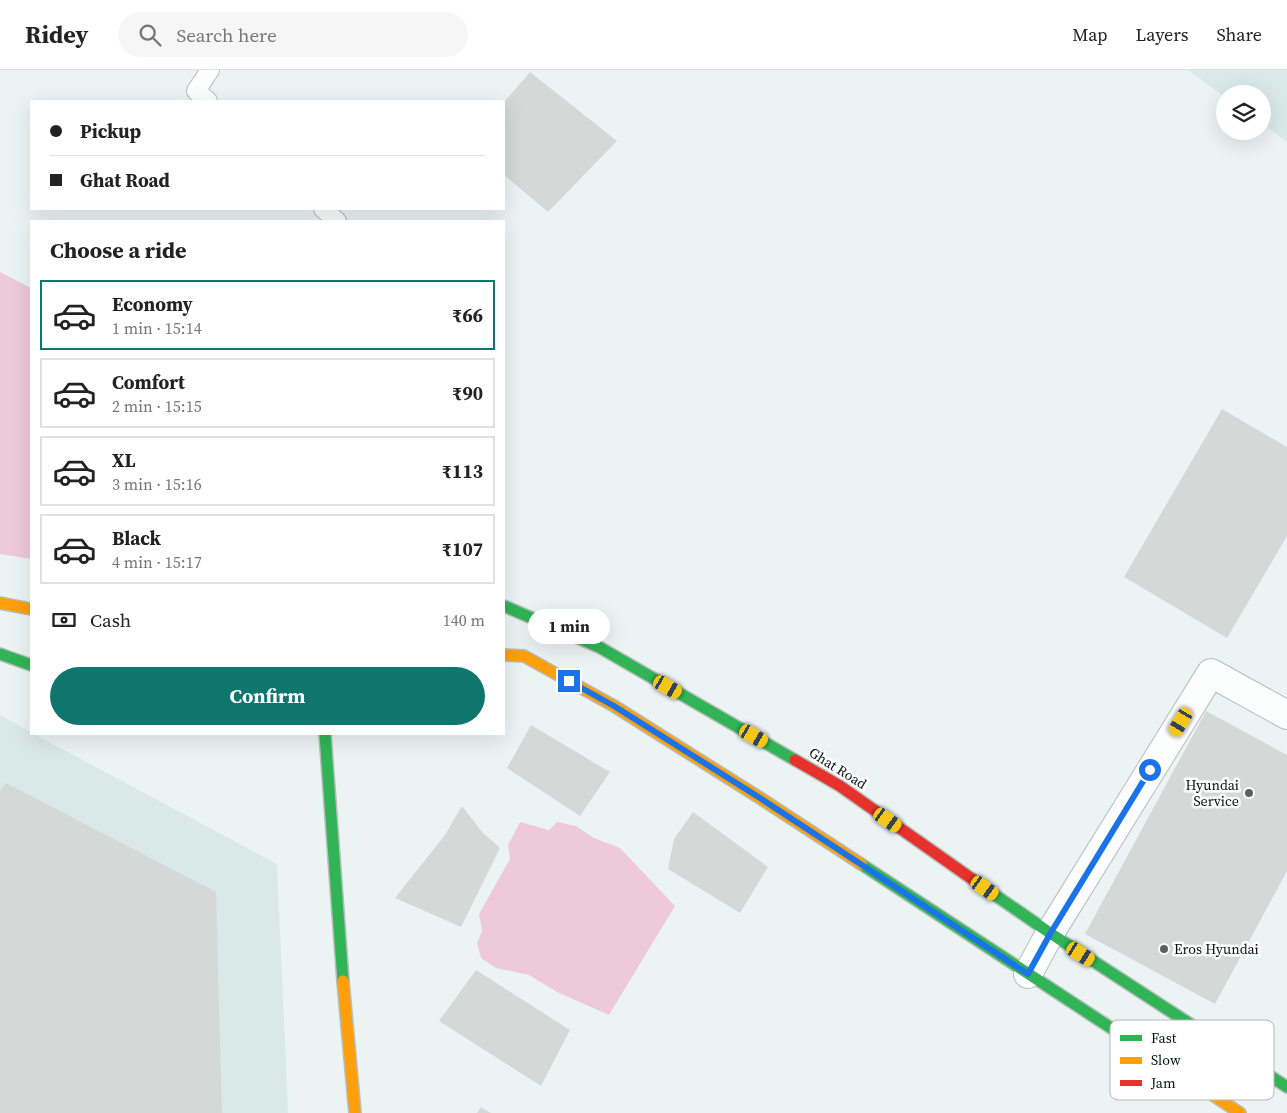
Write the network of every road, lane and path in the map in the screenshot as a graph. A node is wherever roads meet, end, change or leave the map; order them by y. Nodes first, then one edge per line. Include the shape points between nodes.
1 (210, 70) edge
2 (207, 100) edge
3 (324, 210) edge
4 (336, 220) edge
5 (0, 603) edge
6 (505, 606) edge
7 (30, 610) edge
8 (0, 654) edge
9 (505, 655) edge
10 (30, 665) edge
11 (1287, 715) edge
12 (324, 735) edge
13 (1050, 934) junction
14 (1028, 974) junction
15 (1183, 1020) edge
16 (1110, 1028) edge
17 (1274, 1079) edge
18 (1287, 1087) edge
19 (1220, 1100) edge
20 (355, 1113) edge
21 (1240, 1113) edge

1 - 2 lane via 196,91
3 - 4 lane
5 - 7 main road
6 - 13 main road, Ghat Road via 599,647 840,786
8 - 10 main road
9 - 14 main road via 524,656 614,706
11 - 13 street via 1211,673
12 - 20 main road
13 - 14 street
13 - 15 main road, Ghat Road
14 - 16 main road
17 - 18 main road, Ghat Road
19 - 21 main road

